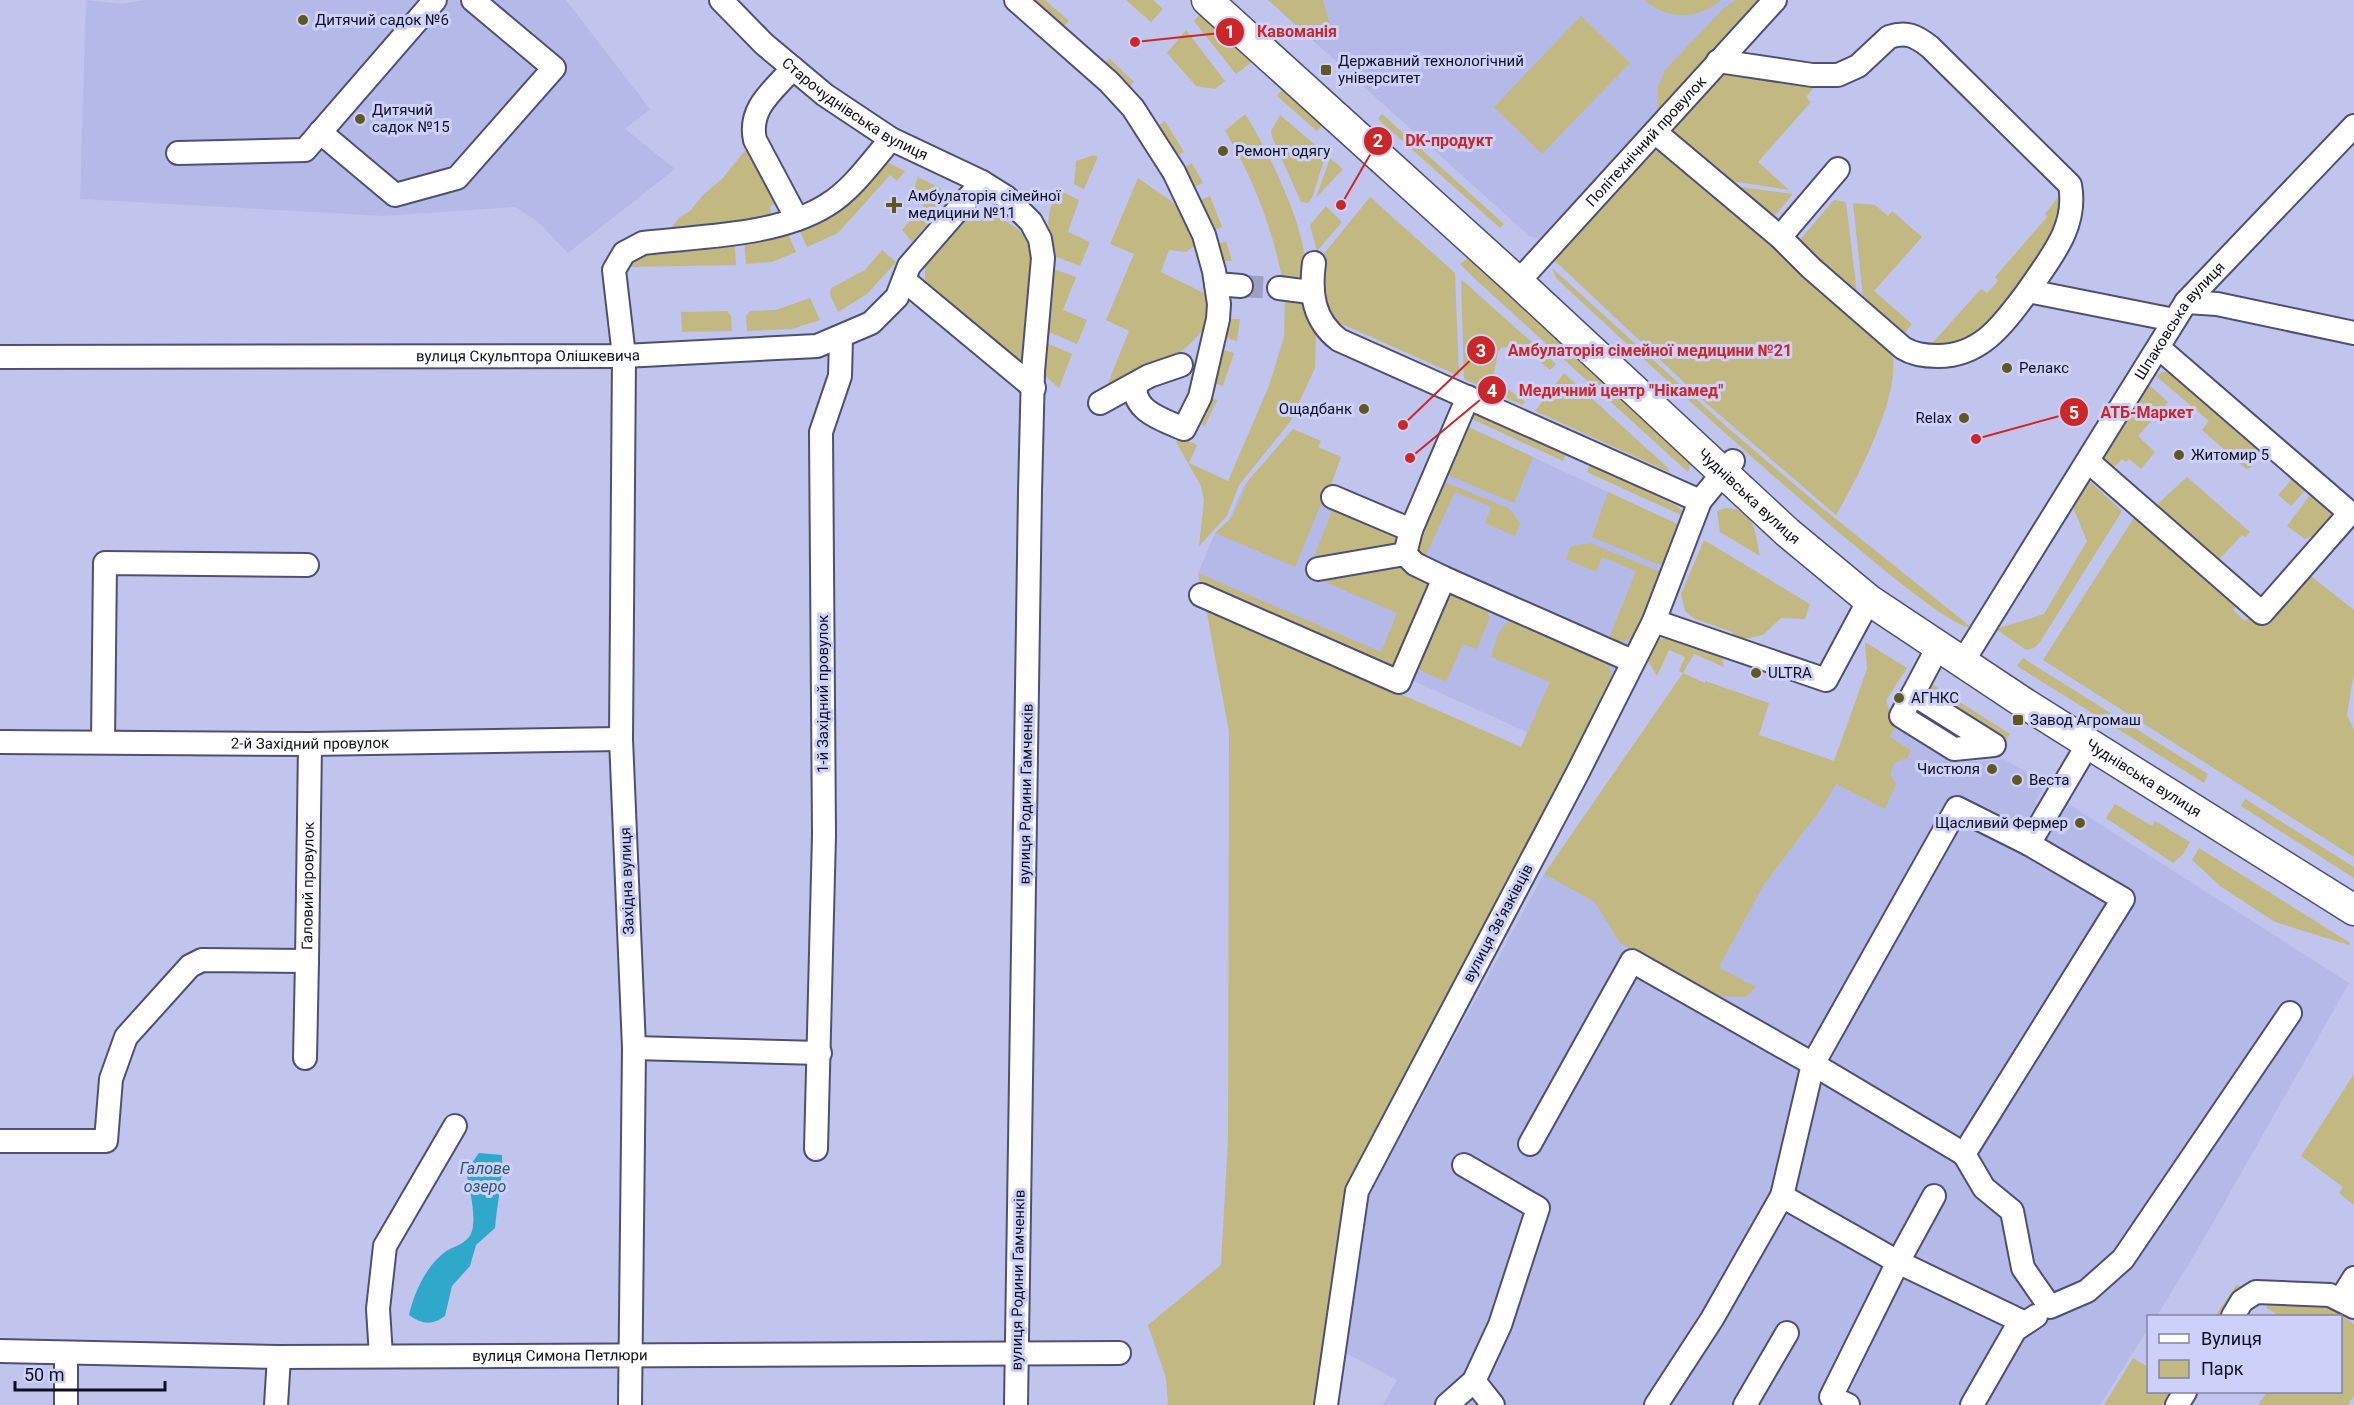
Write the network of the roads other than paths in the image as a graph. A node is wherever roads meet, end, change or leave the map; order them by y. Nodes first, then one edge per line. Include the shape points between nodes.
1 (435, 0) edge
2 (473, 0) edge
3 (721, 0) edge
4 (1017, 0) edge
5 (1207, 0) edge
6 (1226, 0) edge
7 (1774, 0) edge
8 (1718, 61) junction
9 (792, 68) junction
10 (2354, 126) edge
11 (320, 132) junction
12 (1655, 132) junction
13 (891, 139) junction
14 (178, 153) dead end
15 (1838, 169) dead end
16 (982, 182) junction
17 (1006, 197) joint
18 (797, 219) junction
19 (1780, 237) junction
20 (1314, 263) dead end
21 (1523, 277) junction
22 (904, 280) junction
23 (1216, 284) junction
24 (1241, 286) tunnel mouth
25 (1279, 288) tunnel mouth
26 (2028, 291) junction
27 (1310, 292) junction
28 (2180, 311) junction
29 (2354, 333) edge
30 (841, 338) junction
31 (2158, 348) junction
32 (624, 356) junction
33 (0, 357) edge
34 (1181, 365) dead end
35 (1136, 384) junction
36 (1034, 388) junction
37 (1468, 397) junction
38 (1100, 403) dead end
39 (2089, 462) junction
40 (1728, 467) junction
41 (1333, 497) dead end
42 (1700, 501) junction
43 (1411, 530) junction
44 (1405, 554) junction
45 (307, 564) dead end
46 (1318, 569) dead end
47 (1444, 578) junction
48 (1201, 595) dead end
49 (1869, 600) junction
50 (1654, 621) junction
51 (1956, 654) junction
52 (1632, 661) junction
53 (1913, 694) dead end
54 (621, 739) junction
55 (0, 742) edge
56 (102, 742) junction
57 (310, 744) junction
58 (2088, 744) junction
59 (2029, 844) junction
60 (2354, 895) edge
61 (2354, 910) edge
62 (307, 961) junction
63 (2290, 1013) dead end
64 (634, 1048) junction
65 (820, 1053) junction
66 (305, 1058) dead end
67 (1813, 1064) junction
68 (455, 1126) dead end
69 (0, 1141) edge
70 (1530, 1144) dead end
71 (816, 1149) dead end
72 (1964, 1154) junction
73 (1464, 1165) dead end
74 (1782, 1196) junction
75 (1934, 1196) dead end
76 (1898, 1262) junction
77 (2354, 1278) edge
78 (2347, 1303) edge
79 (2050, 1307) junction
80 (2234, 1315) edge
81 (2025, 1323) junction
82 (1787, 1333) dead end
83 (0, 1351) edge
84 (66, 1353) junction
85 (631, 1353) junction
86 (1119, 1353) dead end
87 (1017, 1354) junction
88 (381, 1356) junction
89 (279, 1357) junction
90 (1474, 1381) junction
91 (66, 1405) edge
92 (276, 1405) edge
93 (630, 1405) edge
94 (1016, 1405) edge
95 (1326, 1405) edge
96 (1447, 1405) edge
97 (1493, 1405) edge
98 (1656, 1405) edge
99 (1745, 1405) edge
100 (1848, 1405) edge
101 (1972, 1405) edge

1 - 11 street
2 - 11 street via 554,68 457,178 395,195
3 - 9 street, Старочуднівська вулиця
4 - 23 street via 1133,108 1190,201 1204,235
5 - 21 main road, Чуднівська вулиця
6 - 21 main road, Чуднівська вулиця
7 - 8 street, Політехнічний провулок
8 - 12 street, Політехнічний провулок
8 - 26 street via 1827,76 1848,72 1889,37 1898,34 1908,33 1930,47 2070,184 2072,197 2065,233
9 - 13 street, Старочуднівська вулиця
9 - 18 street via 759,107 752,119 752,129
10 - 28 street, Шпаковська вулиця
11 - 14 street via 305,150
12 - 19 street
12 - 21 street, Політехнічний провулок
13 - 16 street, Старочуднівська вулиця
13 - 18 street, Західна вулиця via 837,198
15 - 19 street
16 - 17 street, Старочуднівська вулиця
16 - 22 street, вулиця Скульптора Олішкевича via 909,266
17 - 36 street, вулиця Родини Гамченків via 1031,222 1042,250
18 - 32 street, Західна вулиця via 776,226 643,243 624,253 614,270
19 - 26 street via 1903,348 1924,356 1955,355 1983,343
20 - 27 street
21 - 40 main road, Чуднівська вулиця
22 - 30 street, вулиця Скульптора Олішкевича via 897,297 871,323
22 - 36 street
23 - 24 street
23 - 35 street via 1216,330 1200,397 1184,429 1148,412 1137,399
25 - 27 street
26 - 28 street
27 - 37 street via 1333,349
28 - 29 street via 2217,304
28 - 31 street, Шпаковська вулиця
30 - 32 street, вулиця Скульптора Олішкевича via 817,346
30 - 65 street, 1-й Західний провулок via 840,376 821,432 824,835
31 - 39 street, Шпаковська вулиця
31 - 39 street via 2350,513 2262,613
32 - 33 street, вулиця Скульптора Олішкевича
32 - 54 street, Західна вулиця
34 - 35 street
35 - 38 street
36 - 87 street, вулиця Родини Гамченків
37 - 42 street
37 - 43 street
39 - 51 street, Шпаковська вулиця
40 - 42 street, вулиця Звʼязківців
40 - 49 main road, Чуднівська вулиця via 1787,532
40 - 51 main road, Чуднівська вулиця
41 - 43 street
42 - 50 street, вулиця Звʼязківців
43 - 44 street
44 - 46 street
44 - 47 street via 1415,564
45 - 56 street via 105,563
47 - 48 street via 1399,682
47 - 52 street
49 - 50 street via 1826,680
49 - 51 main road, Чуднівська вулиця
50 - 52 street, вулиця Звʼязківців
51 - 53 street, Шпаковська вулиця
51 - 58 main road, Чуднівська вулиця
51 - 60 main road, Чуднівська вулиця
52 - 95 street, вулиця Звʼязківців via 1577,774 1357,1191
54 - 57 street, 2-й Західний провулок
54 - 64 street, Західна вулиця
55 - 56 street, 2-й Західний провулок
56 - 57 street, 2-й Західний провулок
57 - 62 street, Галовий провулок
58 - 59 street
58 - 61 main road, Чуднівська вулиця
59 - 67 street via 1957,808
59 - 72 street via 2123,899
62 - 66 street
62 - 69 street, Галовий провулок via 202,960 190,966 126,1037 111,1079 106,1141
63 - 79 street via 2123,1258 2086,1291
64 - 65 street
64 - 85 street, Західна вулиця
65 - 71 street, 1-й Західний провулок
67 - 70 street via 1632,961
67 - 72 street
67 - 74 street
68 - 88 street via 385,1246 378,1309
72 - 79 street via 1984,1188 2012,1210 2023,1268
73 - 90 street via 1538,1208 1500,1325
74 - 76 street
74 - 98 street via 1712,1319
75 - 76 street
76 - 81 street
76 - 100 street via 1831,1397
77 - 78 street
78 - 80 street via 2330,1295 2256,1292 2242,1302
79 - 81 street
81 - 101 street via 2015,1329
82 - 99 street
83 - 84 street, вулиця Симона Петлюри
84 - 89 street, вулиця Симона Петлюри
84 - 91 street
85 - 87 street, вулиця Симона Петлюри
85 - 88 street, вулиця Симона Петлюри
85 - 93 street, Західна вулиця
86 - 87 street, вулиця Симона Петлюри
87 - 94 street, вулиця Родини Гамченків
88 - 89 street, вулиця Симона Петлюри
89 - 92 street
90 - 96 street
90 - 97 street

